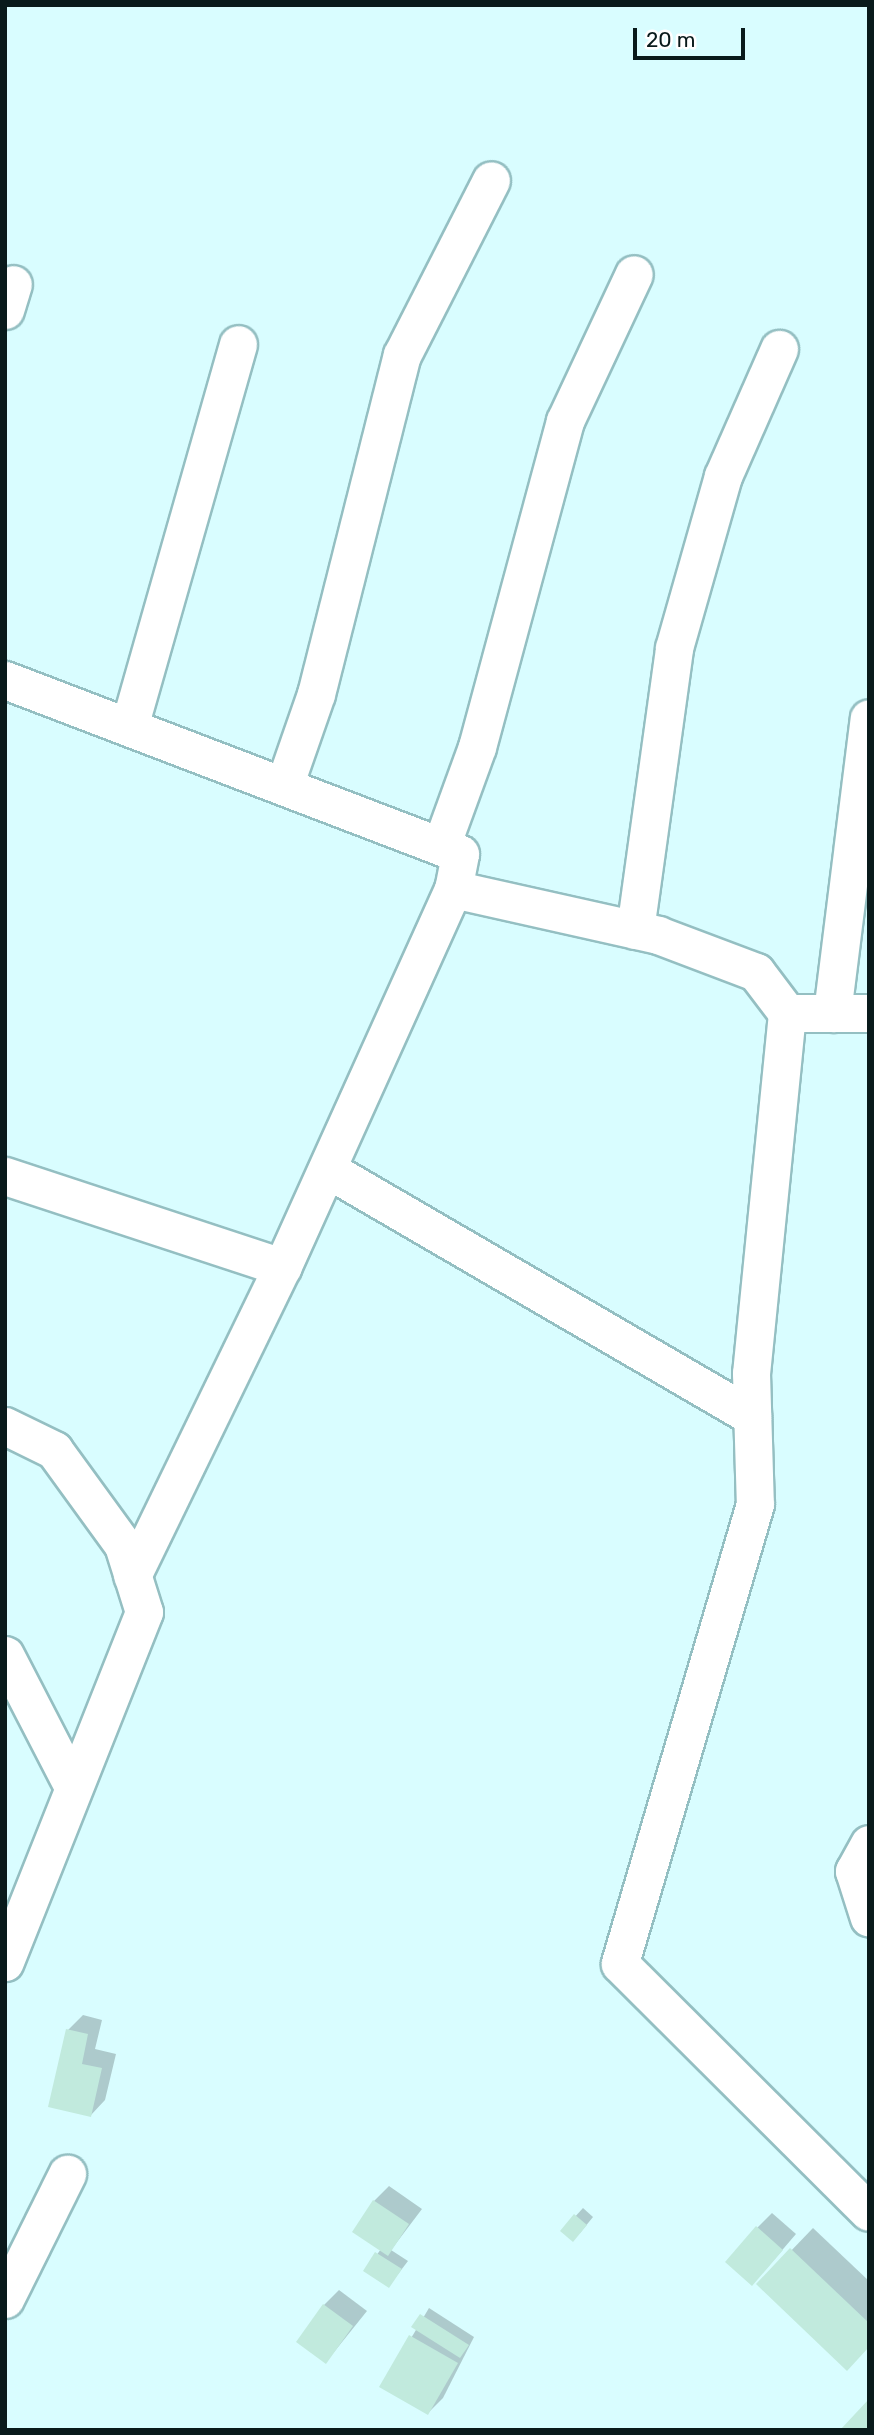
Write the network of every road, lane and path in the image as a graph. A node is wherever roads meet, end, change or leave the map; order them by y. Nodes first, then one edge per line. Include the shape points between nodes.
1 (491, 180) dead end
2 (634, 274) dead end
3 (239, 344) dead end
4 (779, 349) dead end
5 (5, 680) edge
6 (869, 718) edge
7 (129, 727) junction
8 (284, 786) junction
9 (441, 846) junction
10 (453, 888) junction
11 (635, 930) junction
12 (787, 1013) junction
13 (832, 1013) junction
14 (869, 1013) edge
15 (327, 1169) junction
16 (5, 1176) edge
17 (282, 1267) junction
18 (752, 1416) junction
19 (5, 1426) edge
20 (132, 1576) junction
21 (5, 1655) edge
22 (73, 1787) junction
23 (869, 1844) edge
24 (869, 1918) edge
25 (5, 1962) edge
26 (67, 2174) dead end
27 (864, 2198) edge
28 (5, 2299) edge

1 - 8 street via 401,355 316,694
2 - 9 street via 565,421 477,747
3 - 7 street
4 - 11 street via 723,476 674,649
5 - 7 street
6 - 13 street
7 - 8 street
8 - 9 street
9 - 10 street via 460,854
10 - 11 street
10 - 15 street
11 - 12 street via 756,972
12 - 13 street
12 - 18 street via 751,1373
13 - 14 street
15 - 17 street
15 - 18 street
16 - 17 street
17 - 20 street
18 - 27 street via 755,1504 620,1964
19 - 20 street via 54,1450 123,1545
20 - 22 street via 144,1612
21 - 22 street
22 - 25 street
23 - 24 street via 854,1871
26 - 28 street

